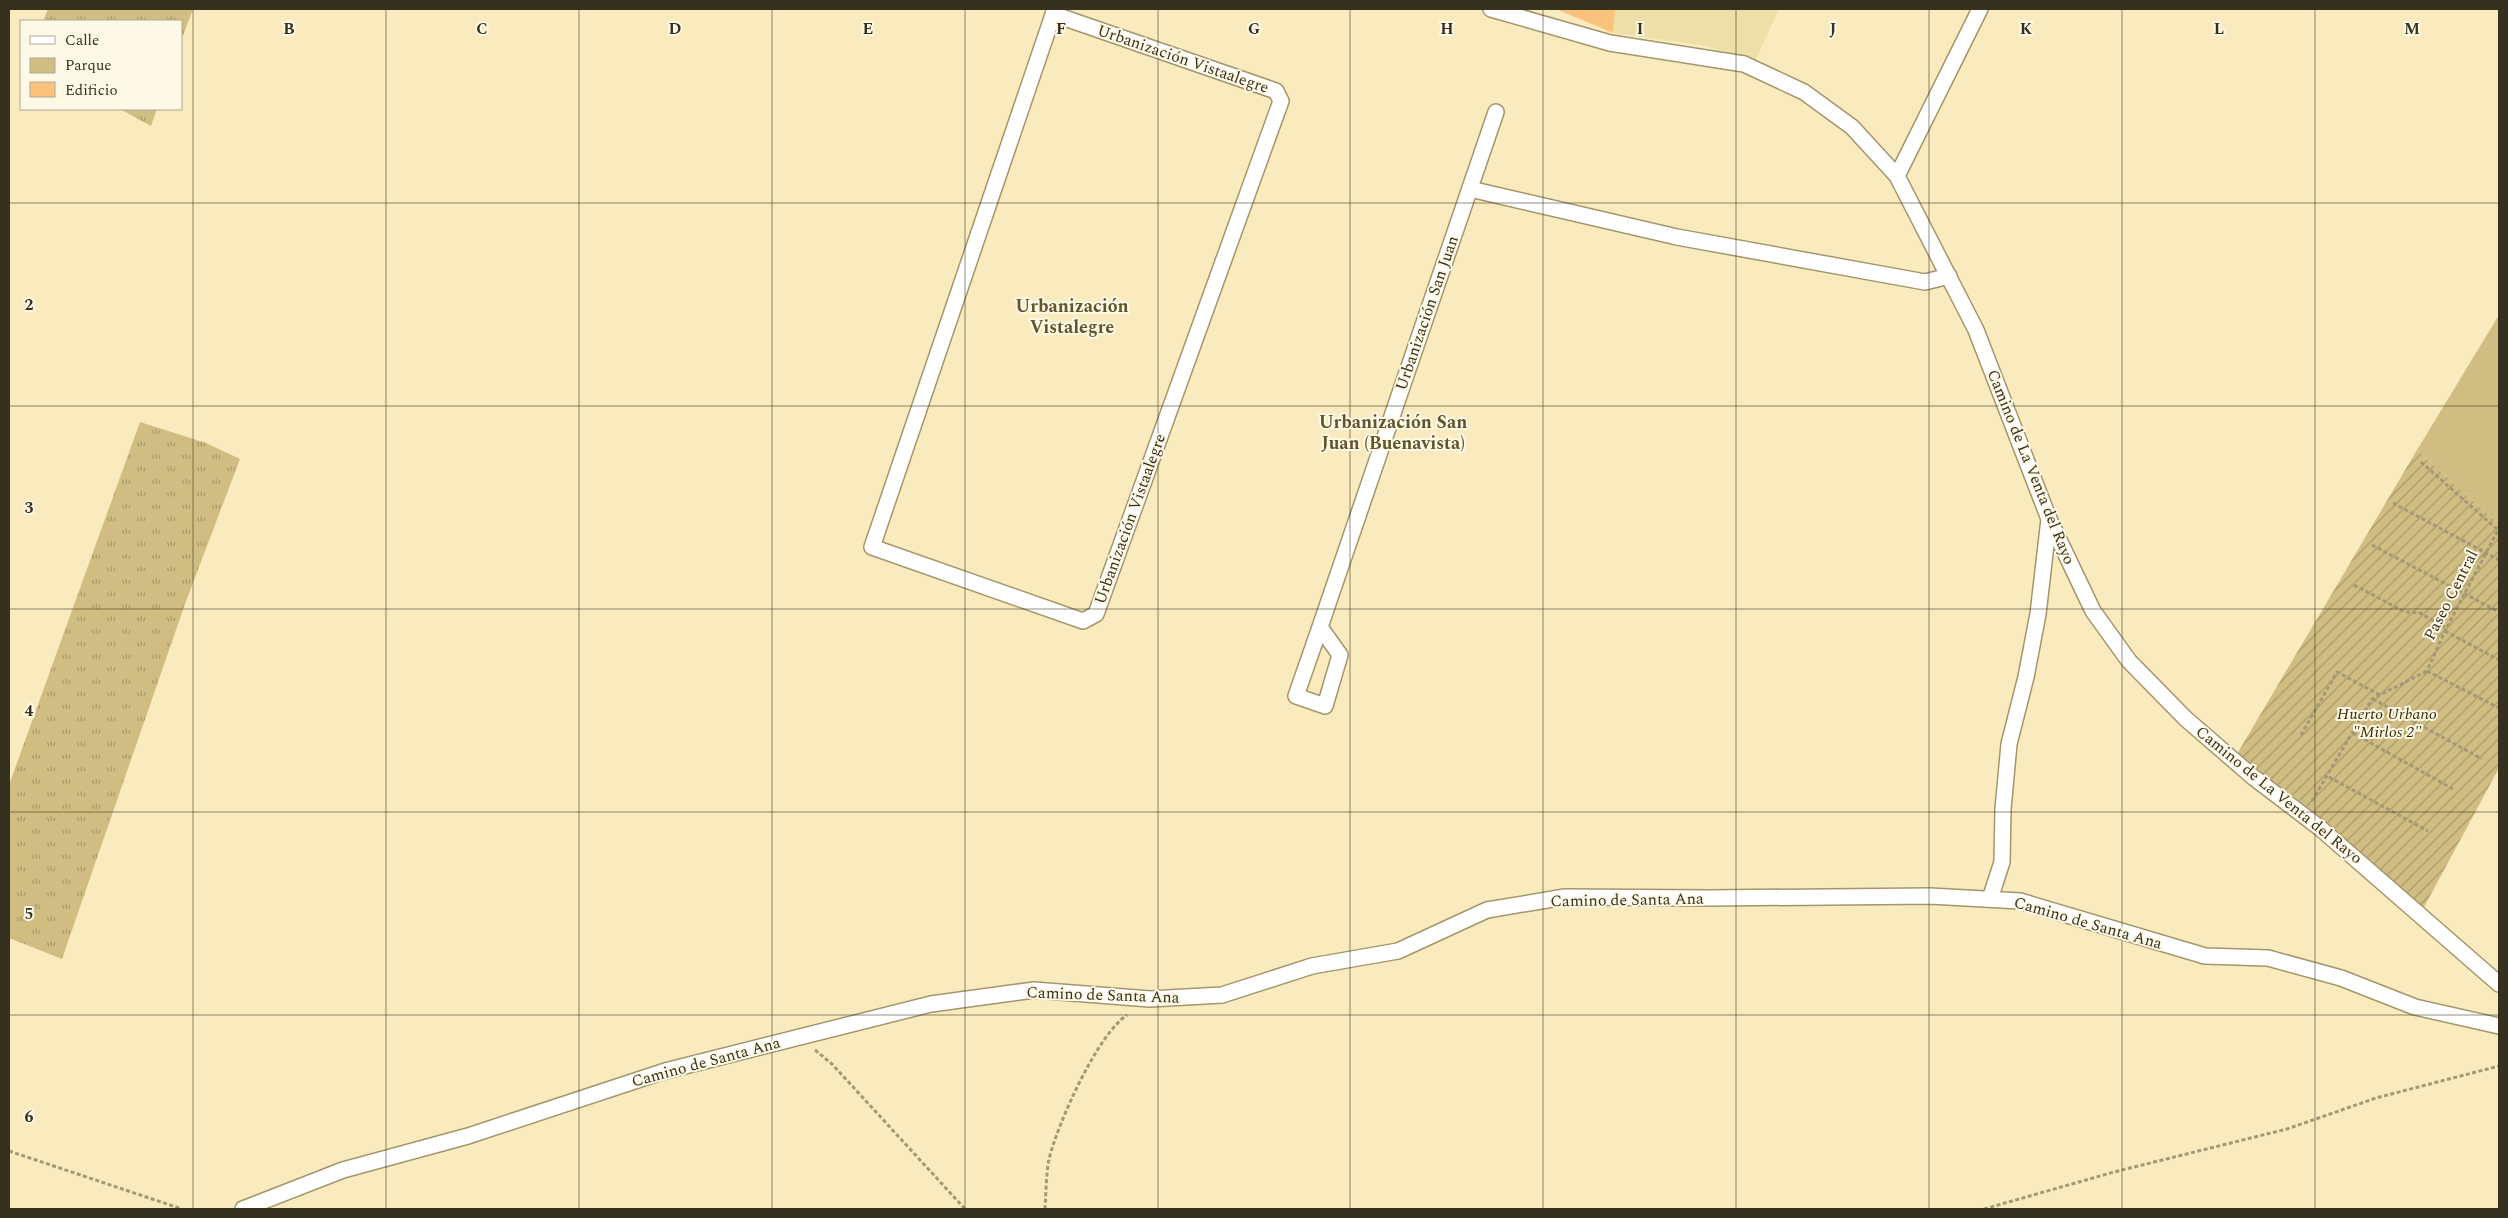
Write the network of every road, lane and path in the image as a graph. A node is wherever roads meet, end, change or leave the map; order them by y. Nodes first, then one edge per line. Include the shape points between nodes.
1 (1491, 9) edge
2 (1980, 9) edge
3 (1054, 11) edge
4 (1496, 112) dead end
5 (1897, 176) junction
6 (1470, 189) junction
7 (1949, 276) junction
8 (2421, 462) dead end
9 (2393, 503) dead end
10 (2049, 519) junction
11 (2372, 545) dead end
12 (2486, 553) junction
13 (2499, 560) edge
14 (2354, 585) dead end
15 (2465, 594) junction
16 (2499, 612) edge
17 (1320, 626) junction
18 (2445, 630) junction
19 (2499, 660) edge
20 (2427, 671) junction
21 (2380, 695) junction
22 (2372, 699) junction
23 (2499, 708) edge
24 (2353, 734) junction
25 (2302, 735) dead end
26 (2482, 759) dead end
27 (2328, 777) junction
28 (2453, 789) dead end
29 (2303, 815) junction
30 (2428, 831) dead end
31 (1990, 899) junction
32 (2499, 984) edge
33 (1150, 999) junction
34 (2499, 1026) edge
35 (800, 1037) junction
36 (2499, 1066) edge
37 (9, 1151) edge
38 (182, 1209) edge
39 (243, 1209) edge
40 (965, 1209) edge
41 (1044, 1209) edge
42 (1984, 1209) edge

1 - 5 street, Camino de La Venta del Rayo via 1610,43 1744,64 1804,92 1852,127
2 - 5 street
3 - 3 street, Urbanización Vistaalegre via 872,547 1083,621 1096,614 1281,101 1276,91
4 - 6 street, Urbanización San Juan
5 - 7 street, Camino de La Venta del Rayo
6 - 7 street via 1677,237 1925,282
6 - 17 street, Urbanización San Juan
7 - 10 street, Camino de La Venta del Rayo via 1976,330
8 - 12 path, Paseo Central via 2498,530
9 - 12 path
10 - 29 street, Camino de La Venta del Rayo via 2093,611 2129,661 2186,719
10 - 31 street via 2038,614 2009,744 2002,862
11 - 15 path
12 - 13 path
12 - 15 path, Paseo Central
14 - 18 path via 2405,612 2420,613
15 - 16 path
15 - 18 path, Paseo Central
17 - 17 street, Urbanización San Juan via 1296,696 1325,706 1340,655
18 - 19 path
18 - 20 path, Paseo Central
20 - 21 path
20 - 23 path
21 - 22 path
21 - 25 path via 2337,672
22 - 24 path
22 - 26 path
24 - 27 path
24 - 28 path
27 - 29 path
27 - 30 path
29 - 32 street, Camino de La Venta del Rayo
31 - 33 street, Camino de Santa Ana via 1930,896 1565,897 1487,910 1398,950 1312,966 1222,995
31 - 34 street, Camino de Santa Ana via 2020,901 2204,956 2268,958 2341,978 2415,1007
33 - 35 street, Camino de Santa Ana via 1034,990 931,1004
33 - 41 path via 1116,1022 1094,1054 1049,1160
35 - 39 street, Camino de Santa Ana via 665,1071 468,1136 343,1170
35 - 40 path via 832,1064
36 - 42 path via 2376,1098 2286,1129
37 - 38 path

